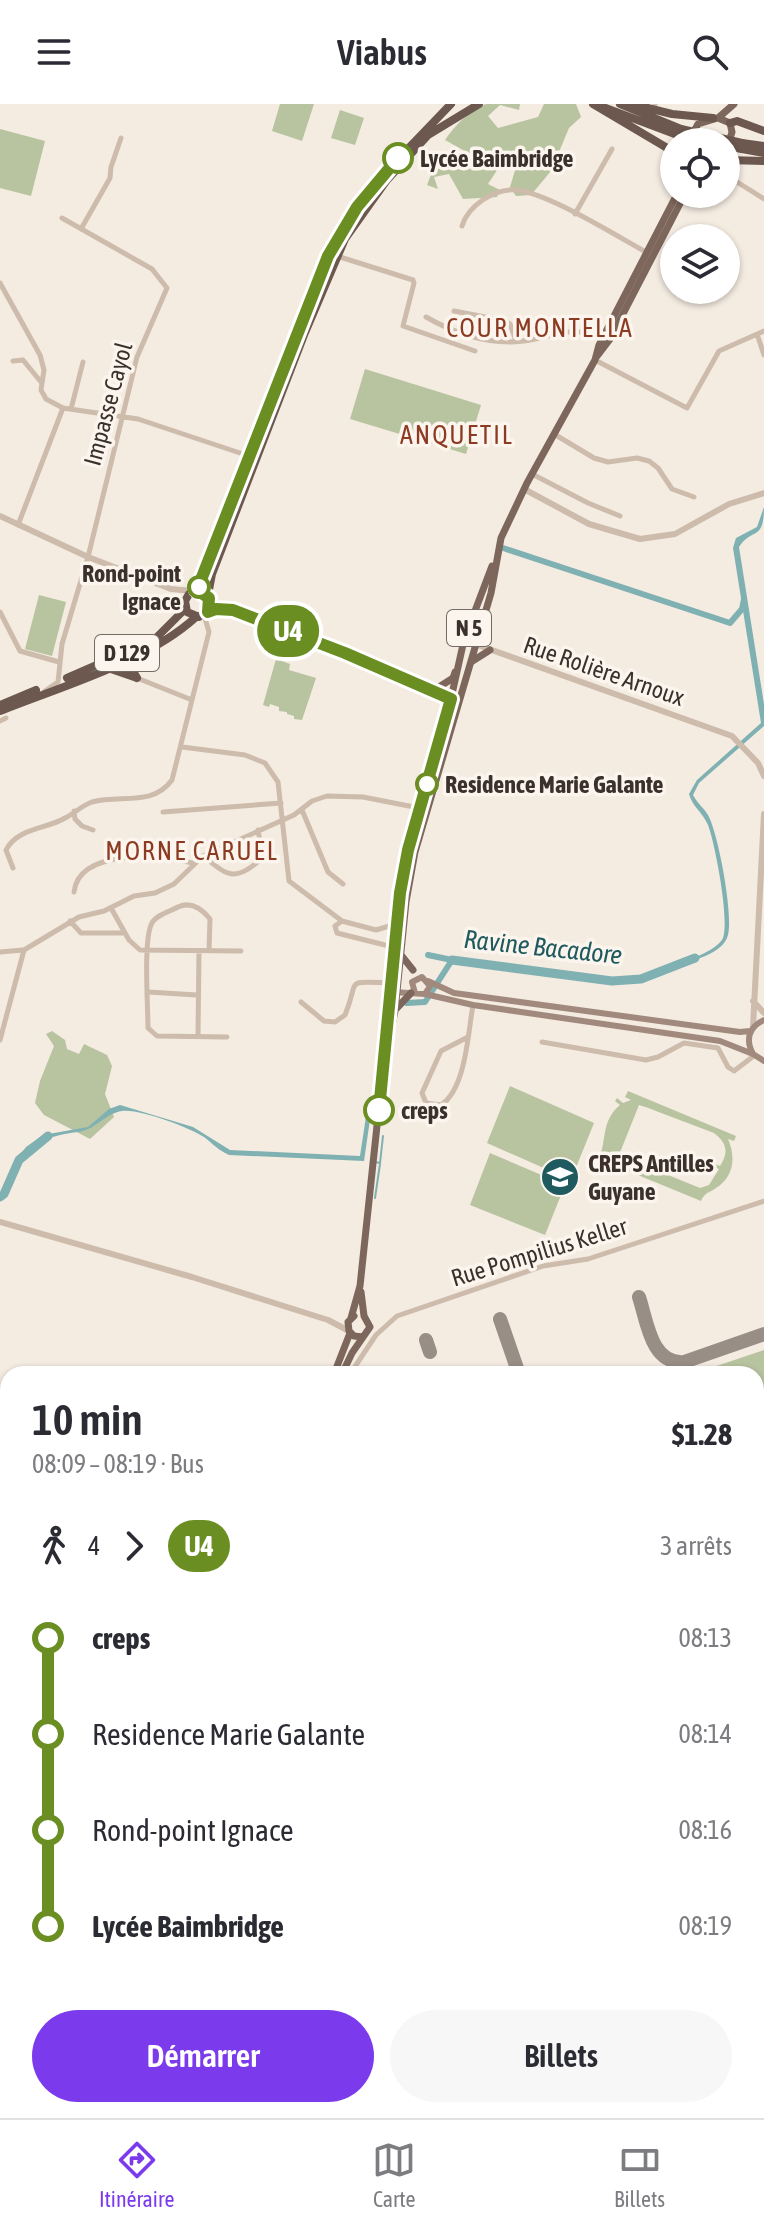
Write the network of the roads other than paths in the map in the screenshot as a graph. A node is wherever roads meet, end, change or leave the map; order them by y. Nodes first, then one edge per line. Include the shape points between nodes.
1 (451, 104) edge
2 (479, 104) edge
3 (621, 104) edge
4 (632, 104) edge
5 (735, 104) edge
6 (594, 105) edge
7 (715, 118) junction
8 (730, 122) junction
9 (660, 128) edge
10 (668, 128) edge
11 (693, 128) edge
12 (730, 128) edge
13 (764, 131) edge
14 (121, 138) dead end
15 (660, 144) edge
16 (742, 146) joint
17 (764, 146) edge
18 (612, 149) dead end
19 (764, 153) edge
20 (740, 160) edge
21 (764, 161) edge
22 (740, 184) edge
23 (764, 199) edge
24 (670, 208) edge
25 (677, 208) edge
26 (575, 214) junction
27 (62, 218) dead end
28 (462, 226) dead end
29 (81, 229) junction
30 (646, 252) junction
31 (336, 256) junction
32 (0, 283) edge
33 (454, 311) dead end
34 (426, 317) dead end
35 (764, 331) edge
36 (757, 334) junction
37 (606, 338) junction
38 (516, 341) junction
39 (475, 351) dead end
40 (764, 355) edge
41 (596, 358) junction
42 (13, 361) dead end
43 (83, 362) dead end
44 (42, 383) junction
45 (63, 408) junction
46 (71, 409) junction
47 (123, 416) junction
48 (554, 434) junction
49 (249, 456) junction
50 (532, 474) junction
51 (524, 489) junction
52 (764, 493) edge
53 (694, 497) dead end
54 (0, 516) edge
55 (620, 516) dead end
56 (18, 525) junction
57 (88, 557) junction
58 (495, 560) junction
59 (171, 589) junction
60 (195, 591) junction
61 (209, 598) junction
62 (185, 607) junction
63 (233, 610) junction
64 (0, 612) edge
65 (203, 615) junction
66 (173, 636) junction
67 (464, 640) junction
68 (475, 644) junction
69 (490, 650) junction
70 (461, 659) junction
71 (59, 662) junction
72 (471, 662) junction
73 (108, 668) junction
74 (137, 678) junction
75 (59, 684) junction
76 (432, 689) junction
77 (456, 698) junction
78 (192, 701) junction
79 (0, 705) edge
80 (2, 717) edge
81 (182, 747) junction
82 (764, 776) edge
83 (281, 803) junction
84 (419, 808) junction
85 (301, 810) junction
86 (74, 811) junction
87 (163, 812) dead end
88 (764, 814) edge
89 (282, 820) junction
90 (93, 830) dead end
91 (258, 830) junction
92 (203, 856) junction
93 (193, 863) junction
94 (13, 868) dead end
95 (343, 884) dead end
96 (74, 892) dead end
97 (111, 908) junction
98 (70, 921) junction
99 (342, 921) junction
100 (393, 925) junction
101 (124, 933) junction
102 (24, 950) junction
103 (397, 950) junction
104 (148, 951) junction
105 (199, 951) junction
106 (209, 951) junction
107 (241, 951) dead end
108 (0, 952) edge
109 (396, 963) junction
110 (413, 970) junction
111 (430, 982) junction
112 (389, 983) junction
113 (148, 992) junction
114 (413, 993) junction
115 (397, 994) junction
116 (197, 995) junction
117 (427, 996) junction
118 (753, 1001) junction
119 (301, 1002) dead end
120 (473, 1005) junction
121 (395, 1011) junction
122 (764, 1013) edge
123 (764, 1020) edge
124 (752, 1029) junction
125 (198, 1036) junction
126 (227, 1037) dead end
127 (468, 1037) junction
128 (0, 1040) edge
129 (542, 1042) dead end
130 (759, 1059) edge
131 (383, 1069) junction
132 (764, 1201) edge
133 (0, 1222) edge
134 (360, 1286) junction
135 (364, 1316) junction
136 (351, 1318) junction
137 (328, 1320) junction
138 (349, 1332) junction
139 (363, 1337) junction
140 (337, 1366) edge
141 (346, 1366) edge
142 (355, 1366) edge

1 - 49 highway, D 129 via 377,181 339,234
2 - 31 highway via 428,135 387,180
3 - 4 highway
3 - 10 highway
4 - 7 highway
5 - 7 main road
5 - 8 main road
6 - 9 highway
6 - 15 highway
7 - 8 main road
7 - 11 main road
8 - 12 main road
8 - 13 highway
14 - 29 street via 110,178
16 - 17 highway
16 - 19 highway
18 - 26 street
20 - 21 highway
22 - 23 street
24 - 30 main road, N 5
25 - 37 main road, N 5
26 - 28 street via 514,190 473,207
26 - 30 street
27 - 29 street
29 - 47 street, Impasse Cayol via 152,269 167,288 137,357
30 - 37 main road, N 5
31 - 39 street via 413,280 403,326
31 - 61 highway via 209,582
32 - 44 street via 40,355
33 - 38 street via 506,321
34 - 38 street via 464,335
35 - 36 street
36 - 40 street
36 - 41 street via 719,351 687,408
37 - 38 street via 562,331
37 - 41 main road, N 5
41 - 48 main road, N 5
42 - 44 street via 23,360
43 - 46 street
44 - 45 street via 45,397
45 - 46 street
45 - 56 street
46 - 47 street
47 - 49 street
47 - 57 street, Impasse Cayol
48 - 50 main road, N 5
48 - 53 street via 608,462 649,461 672,489
49 - 60 highway, D 129
50 - 51 main road, N 5
50 - 55 street
51 - 52 street via 589,524 640,539 675,534 729,504
51 - 58 main road, N 5
54 - 56 street
56 - 57 street
57 - 59 street
57 - 71 street, Impasse Cayol
58 - 67 main road, N 5
58 - 68 main road, N 5
59 - 60 street
59 - 62 street
60 - 61 highway
60 - 62 highway, D 129 via 186,597
61 - 63 street
61 - 65 highway
62 - 65 highway
62 - 75 highway, D 129 via 154,640
63 - 65 street
63 - 76 street
64 - 71 street via 20,651
65 - 66 highway, D 129
65 - 78 street via 209,632
66 - 73 highway, D 129
66 - 74 highway via 134,663
67 - 68 street, Rue Rolière Arnoux
67 - 70 main road, N 5
68 - 69 street, Rue Rolière Arnoux
68 - 72 main road, N 5
69 - 72 main road
69 - 82 street, Rue Rolière Arnoux via 732,736
70 - 76 main road via 453,678
70 - 77 main road, N 5
71 - 75 street, Impasse Cayol
72 - 77 main road, N 5
73 - 74 highway
73 - 75 highway
74 - 78 street
75 - 79 highway, D 129
75 - 80 highway, D 129
76 - 77 street
77 - 84 main road, N 5
77 - 103 main road, N 5 via 415,852
78 - 81 street
81 - 83 street via 245,755 265,763 278,782
81 - 86 street via 163,792 90,803
83 - 87 street
83 - 89 street
84 - 85 street via 335,794
84 - 100 main road, N 5
85 - 89 street
85 - 95 street via 328,872
86 - 90 street via 82,826
86 - 94 street via 9,844 6,855
88 - 118 street
89 - 91 street
89 - 99 street via 289,881
91 - 92 street
91 - 92 street via 260,860 235,876
92 - 93 street
93 - 96 street via 115,857 82,875
93 - 97 street via 174,884
97 - 98 street
97 - 101 street
98 - 101 street via 81,933
98 - 102 street
99 - 100 street via 372,929
99 - 103 street via 335,926 337,933
100 - 103 main road, N 5
101 - 104 street via 134,946
102 - 108 street
102 - 128 street
103 - 109 main road, N 5
103 - 110 main road
104 - 105 street
104 - 106 street via 154,919 184,904 210,919
104 - 113 street
105 - 106 street
105 - 116 street
106 - 107 street
109 - 110 main road
109 - 112 main road, N 5
109 - 115 main road, N 5
110 - 111 main road
111 - 114 main road via 412,982
111 - 117 main road
111 - 124 main road via 454,993
112 - 115 main road
112 - 119 street via 355,984 345,1015 335,1022 324,1021
112 - 131 main road, N 5
113 - 116 street
113 - 125 street via 150,1032
114 - 115 main road
114 - 117 main road
114 - 121 main road
115 - 121 main road, N 5
116 - 125 street
117 - 120 main road
118 - 122 street
118 - 124 street
120 - 127 street
120 - 130 main road via 720,1041
121 - 131 main road, N 5
123 - 124 main road
124 - 130 main road via 749,1041
125 - 126 street
127 - 127 street via 453,1092 441,1105 426,1103 422,1093 440,1053
129 - 130 street via 646,1060 687,1042 718,1048 734,1071
131 - 134 main road, N 5
132 - 142 street, Rue Pompilius Keller via 588,1259 543,1266 397,1316
133 - 137 street
134 - 135 main road, N 5
134 - 136 main road, N 5
135 - 136 main road
135 - 139 main road via 370,1327
136 - 137 street
136 - 138 main road
137 - 138 street
138 - 139 main road
138 - 140 main road
139 - 141 main road

